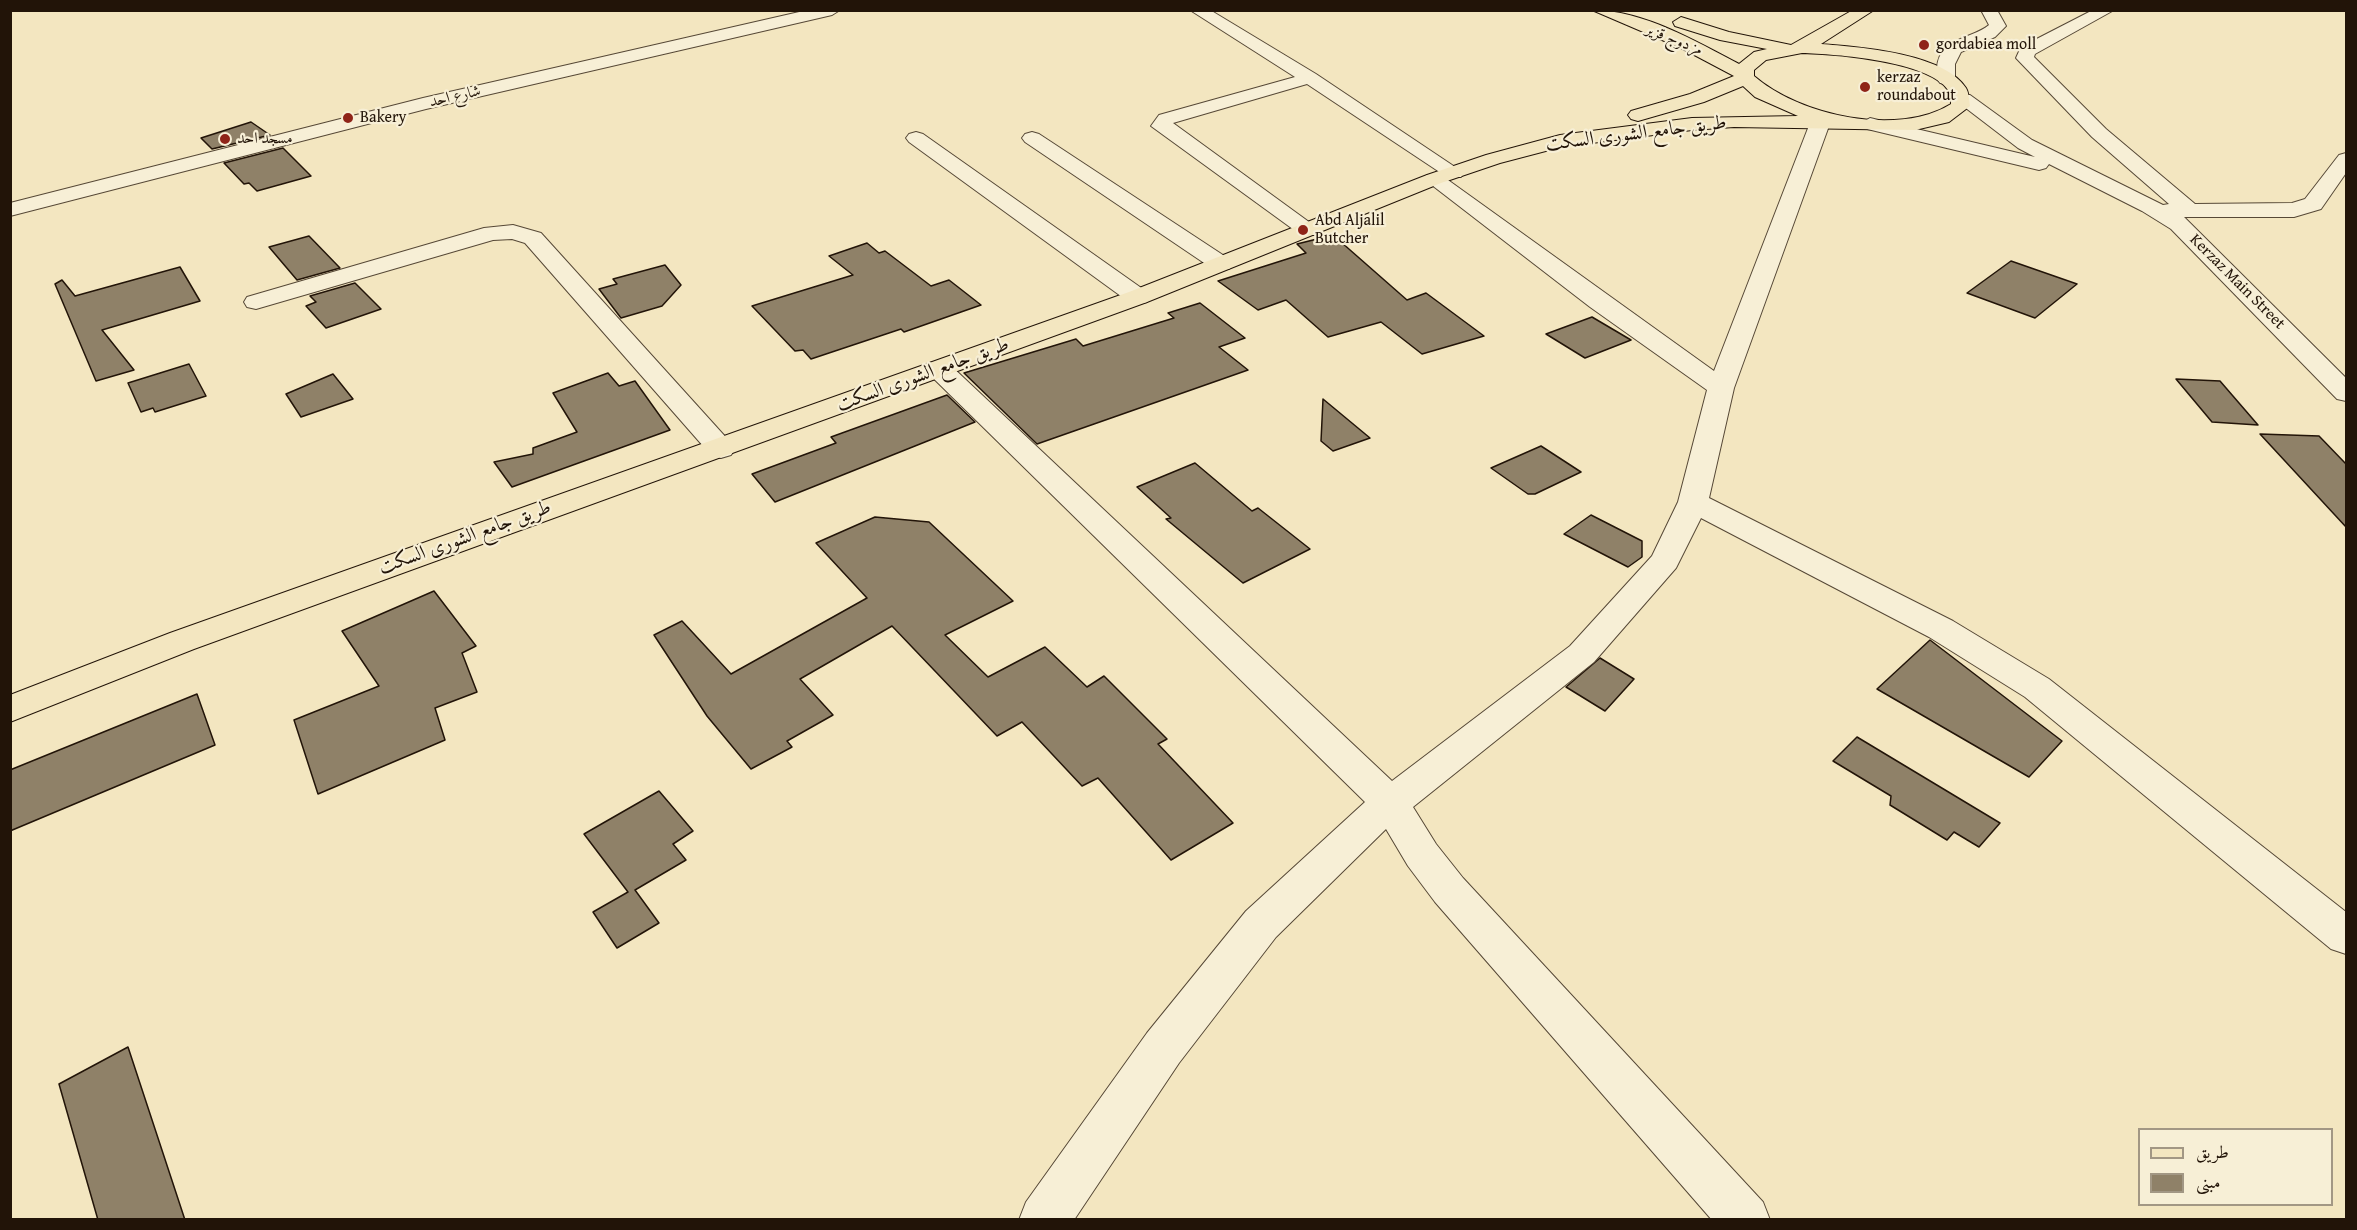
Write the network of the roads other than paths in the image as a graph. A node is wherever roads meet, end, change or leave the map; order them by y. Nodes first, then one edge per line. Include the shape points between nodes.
1 (832, 10) edge
2 (1198, 10) edge
3 (1600, 10) edge
4 (1866, 10) edge
5 (1879, 10) edge
6 (1989, 10) edge
7 (2106, 10) edge
8 (1656, 14) edge
9 (1796, 49) junction
10 (1910, 63) junction
11 (1745, 76) junction
12 (1311, 78) junction
13 (1946, 79) junction
14 (1963, 99) junction
15 (1847, 123) junction
16 (916, 138) dead end
17 (1032, 138) dead end
18 (1560, 141) junction
19 (2346, 159) edge
20 (1444, 176) junction
21 (2115, 188) junction
22 (2346, 194) edge
23 (2313, 204) junction
24 (2187, 209) junction
25 (10, 210) edge
26 (2159, 212) junction
27 (1309, 230) junction
28 (1221, 264) junction
29 (1138, 297) junction
30 (256, 302) dead end
31 (939, 369) junction
32 (1721, 388) junction
33 (2346, 393) edge
34 (721, 449) junction
35 (1693, 502) junction
36 (10, 709) edge
37 (1391, 804) junction
38 (2346, 936) edge
39 (1044, 1220) edge
40 (1745, 1220) edge

1 - 25 street, شارع احد via 423,104
2 - 12 street
3 - 11 main road, مزدوج قزير via 1689,45
4 - 9 main road
5 - 10 main road via 1872,20 1875,35
6 - 13 street via 1998,26 1949,53 1945,61
7 - 24 street via 2035,46 2025,58 2123,155
8 - 9 main road, مزدوج قزير via 1726,36
9 - 10 main road via 1855,51
9 - 11 main road via 1750,61
10 - 13 main road
11 - 15 main road, مزدوج قزير via 1763,95 1780,104
11 - 18 main road via 1697,98
12 - 20 street
12 - 27 street via 1161,122 1164,129
13 - 14 main road
14 - 15 main road via 1955,112 1930,122
14 - 21 street, Kerzaz Main Street via 2025,144
15 - 18 main road, طريق جامع الشورى السكت via 1692,124
15 - 21 street, Kerzaz Main Street via 2028,161
15 - 32 street via 1780,235
16 - 29 street
17 - 28 street
18 - 20 main road, طريق جامع الشورى السكت
19 - 23 street
20 - 27 main road, طريق جامع الشورى السكت
20 - 32 street via 1599,302
21 - 26 street, Kerzaz Main Street
22 - 23 street
23 - 24 street via 2294,210
24 - 26 street
26 - 33 street, Kerzaz Main Street via 2198,240
27 - 28 main road, طريق جامع الشورى السكت
28 - 29 main road, طريق جامع الشورى السكت
29 - 31 main road, طريق جامع الشورى السكت
30 - 34 street via 492,233 513,232 533,238
31 - 34 main road, طريق جامع الشورى السكت
31 - 37 street
32 - 35 street
34 - 36 main road, طريق جامع الشورى السكت via 666,465 182,641
35 - 37 street via 1665,561 1582,654
35 - 38 street via 1941,629 2037,688
37 - 39 street via 1369,820 1261,924 1163,1048
37 - 40 street via 1449,890

